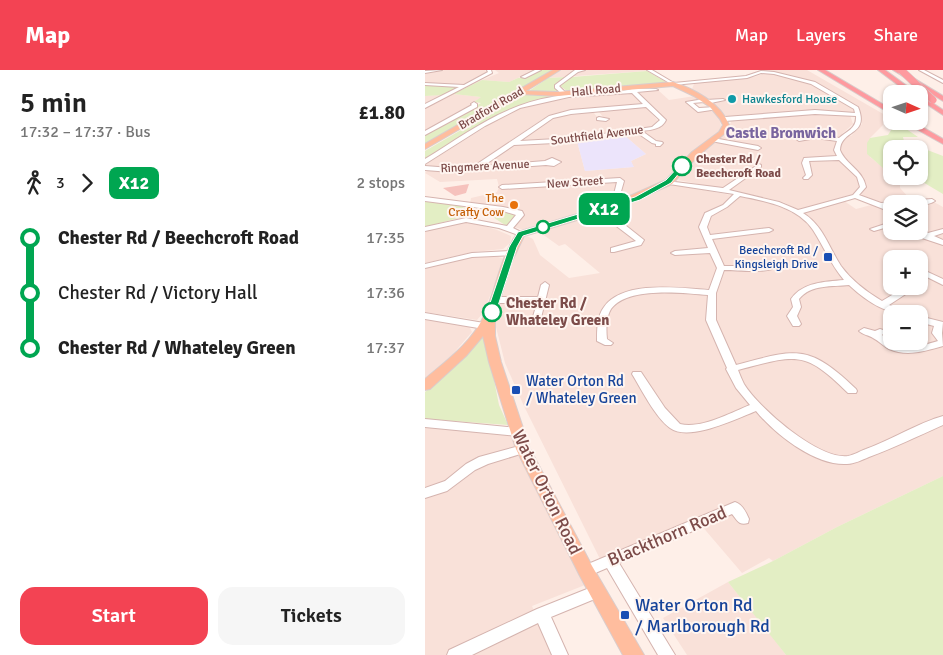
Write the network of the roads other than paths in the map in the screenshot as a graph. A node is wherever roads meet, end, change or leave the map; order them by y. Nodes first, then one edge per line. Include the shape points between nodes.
1 (440, 70) edge
2 (489, 70) edge
3 (539, 70) edge
4 (557, 70) edge
5 (583, 70) edge
6 (649, 70) edge
7 (821, 70) edge
8 (836, 70) edge
9 (881, 70) edge
10 (895, 70) edge
11 (901, 70) edge
12 (921, 70) edge
13 (760, 71) edge
14 (425, 72) edge
15 (789, 74) edge
16 (523, 77) dead end
17 (901, 79) joint
18 (697, 82) junction
19 (943, 82) edge
20 (425, 84) edge
21 (673, 84) junction
22 (904, 85) edge
23 (908, 85) edge
24 (465, 86) junction
25 (632, 89) junction
26 (656, 90) dead end
27 (689, 90) junction
28 (519, 92) junction
29 (564, 93) junction
30 (943, 99) edge
31 (723, 100) dead end
32 (705, 101) junction
33 (928, 101) edge
34 (883, 102) edge
35 (474, 104) dead end
36 (648, 105) junction
37 (425, 106) edge
38 (883, 107) edge
39 (715, 109) junction
40 (595, 110) junction
41 (943, 111) edge
42 (858, 115) junction
43 (602, 119) dead end
44 (725, 119) junction
45 (425, 125) edge
46 (437, 126) junction
47 (922, 130) edge
48 (928, 130) edge
49 (638, 131) junction
50 (425, 133) edge
51 (799, 137) dead end
52 (943, 138) edge
53 (713, 140) junction
54 (840, 140) junction
55 (943, 142) edge
56 (512, 143) junction
57 (658, 145) dead end
58 (425, 147) edge
59 (758, 148) dead end
60 (841, 158) junction
61 (425, 162) edge
62 (546, 163) dead end
63 (759, 166) dead end
64 (425, 168) edge
65 (476, 168) junction
66 (806, 178) dead end
67 (669, 182) junction
68 (501, 187) dead end
69 (723, 191) junction
70 (738, 194) junction
71 (855, 196) junction
72 (425, 199) edge
73 (932, 200) dead end
74 (881, 204) joint
75 (617, 205) junction
76 (471, 206) junction
77 (798, 212) junction
78 (588, 213) junction
79 (482, 214) junction
80 (466, 220) junction
81 (883, 226) edge
82 (877, 227) dead end
83 (504, 228) junction
84 (425, 229) edge
85 (943, 231) edge
86 (764, 232) dead end
87 (928, 232) edge
88 (521, 234) junction
89 (928, 236) edge
90 (709, 237) junction
91 (943, 243) edge
92 (613, 250) dead end
93 (713, 250) junction
94 (511, 253) junction
95 (680, 255) dead end
96 (425, 266) edge
97 (775, 266) dead end
98 (721, 268) junction
99 (928, 276) edge
100 (932, 278) junction
101 (928, 280) edge
102 (850, 282) junction
103 (943, 282) edge
104 (545, 285) dead end
105 (712, 293) junction
106 (899, 295) edge
107 (495, 300) junction
108 (541, 300) junction
109 (882, 305) joint
110 (425, 316) edge
111 (790, 318) dead end
112 (537, 320) dead end
113 (928, 321) edge
114 (487, 322) junction
115 (941, 325) edge
116 (864, 331) dead end
117 (601, 342) dead end
118 (943, 342) edge
119 (731, 369) junction
120 (637, 374) dead end
121 (425, 386) edge
122 (853, 392) dead end
123 (758, 406) junction
124 (425, 423) edge
125 (940, 424) edge
126 (517, 432) junction
127 (523, 450) junction
128 (425, 493) edge
129 (743, 519) dead end
130 (610, 560) junction
131 (586, 571) junction
132 (597, 591) junction
133 (542, 614) junction
134 (455, 655) edge
135 (560, 655) edge
136 (634, 655) edge
137 (667, 655) edge

1 - 14 street
2 - 24 street via 490,73
3 - 16 street
4 - 28 main road, Bradford Road
5 - 29 street via 557,85
6 - 21 street
7 - 38 highway
8 - 34 highway
9 - 22 highway
10 - 17 highway
10 - 30 highway
11 - 41 highway, bridge
12 - 19 street
13 - 15 street
13 - 18 street via 747,77
15 - 42 street via 813,83 854,106
17 - 23 highway
18 - 21 street
18 - 27 street via 690,84
20 - 24 street
21 - 25 main road, Hall Road
21 - 27 main road
24 - 37 street
25 - 26 street
25 - 29 main road, Hall Road
25 - 36 street, Southfield Avenue
25 - 61 street via 517,108
27 - 32 main road
28 - 29 main road, Hall Road
28 - 58 main road, Bradford Road
31 - 32 street
32 - 39 main road
32 - 39 street via 689,102 698,110
33 - 41 highway
35 - 46 street
36 - 40 street
36 - 49 street, Southfield Avenue via 663,120 662,123
39 - 44 main road
40 - 43 street
40 - 56 street via 551,117
42 - 44 street via 819,112
42 - 54 street via 858,125
44 - 53 main road via 725,129
45 - 46 street
46 - 50 street
47 - 55 highway
48 - 52 highway
49 - 56 street, Southfield Avenue via 575,140
49 - 57 street
51 - 54 street
53 - 59 street
53 - 67 main road
54 - 60 street via 837,152
56 - 65 street
60 - 66 street via 806,160 809,175
60 - 71 street via 863,182 863,188
62 - 65 street, Ringmere Avenue
63 - 69 street
64 - 65 street, Ringmere Avenue
67 - 69 street
67 - 75 main road
68 - 75 street, New Street via 620,180
69 - 70 street
70 - 77 street via 777,202
70 - 90 street via 708,215 703,227
71 - 74 street
71 - 77 street
72 - 76 street
73 - 74 street
75 - 78 main road
76 - 79 street
76 - 83 street via 503,209 520,215
77 - 102 street via 811,222 834,262
78 - 88 main road
78 - 92 street via 596,219 617,223 640,240
79 - 80 street
79 - 83 street
80 - 83 street
80 - 84 street
81 - 82 street
83 - 88 street
85 - 87 street
86 - 90 street
88 - 94 main road
89 - 91 street
90 - 93 street
93 - 95 street
93 - 98 street
94 - 96 street via 472,255
94 - 107 main road
97 - 98 street
98 - 105 street
99 - 100 street
100 - 101 street
100 - 103 street
102 - 109 street
102 - 111 street via 804,289 795,299 797,307
104 - 108 street
105 - 117 street via 656,289 622,298 613,302 603,316
105 - 119 street via 711,320
106 - 109 street
107 - 108 street
107 - 114 main road
108 - 112 street
110 - 114 street
113 - 115 street
114 - 121 main road via 459,356
114 - 126 main road, Water Orton Road via 495,362
115 - 118 street via 937,333
116 - 118 street via 878,333 891,346 901,350 915,351
119 - 122 street via 792,354 804,355 822,363
119 - 123 street via 740,386
120 - 123 street via 668,419 682,429 691,429
123 - 125 street via 786,434 821,455 839,460 861,457
124 - 126 street
126 - 127 main road, Water Orton Road
127 - 128 street via 484,460 448,486
127 - 131 main road, Water Orton Road
129 - 130 street, Blackthorn Road via 735,507
130 - 131 street, Blackthorn Road
130 - 137 street
131 - 132 main road, Water Orton Road
132 - 133 street
132 - 136 main road, Water Orton Road
133 - 134 street
133 - 135 street

